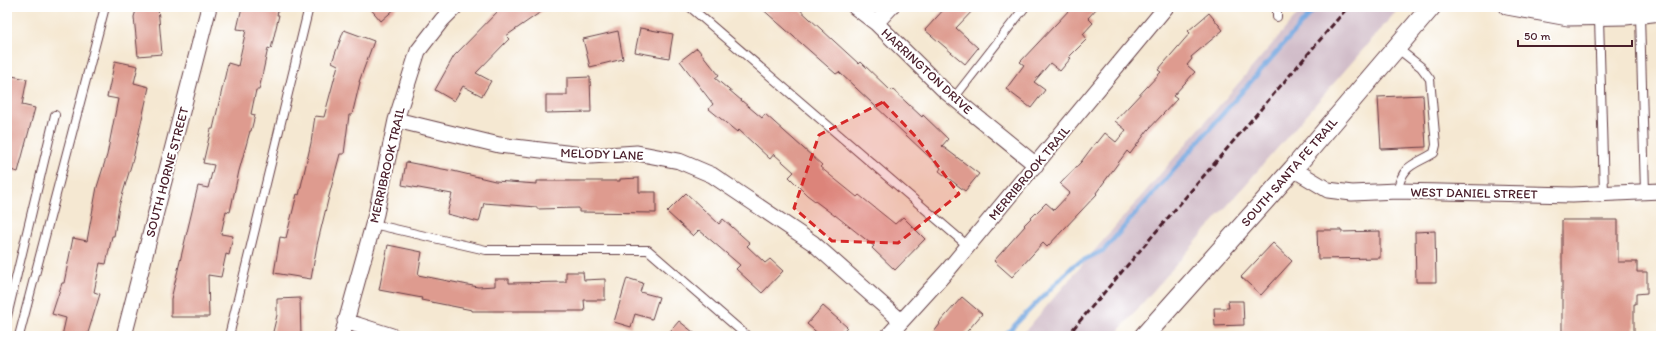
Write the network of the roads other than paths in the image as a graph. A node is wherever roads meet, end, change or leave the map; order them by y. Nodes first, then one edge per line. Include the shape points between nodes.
1 (105, 7) edge
2 (209, 7) edge
3 (309, 7) edge
4 (455, 7) edge
5 (690, 7) edge
6 (855, 7) edge
7 (891, 7) edge
8 (1025, 7) edge
9 (1166, 7) edge
10 (1276, 7) edge
11 (1431, 7) edge
12 (1507, 7) edge
13 (1661, 14) edge
14 (1640, 16) junction
15 (1277, 17) dead end
16 (1599, 18) junction
17 (876, 23) junction
18 (1402, 52) junction
19 (954, 98) junction
20 (55, 115) dead end
21 (396, 120) junction
22 (1036, 165) junction
23 (1293, 169) junction
24 (1397, 191) junction
25 (1661, 191) edge
26 (1645, 192) junction
27 (1604, 194) junction
28 (373, 224) junction
29 (968, 246) junction
30 (7, 316) edge
31 (345, 321) junction
32 (901, 321) junction
33 (19, 336) edge
34 (124, 336) edge
35 (228, 336) edge
36 (342, 336) edge
37 (392, 336) edge
38 (747, 336) edge
39 (888, 336) edge
40 (1144, 336) edge

1 - 33 lane
2 - 34 street, SOUTH HORNE STREET
3 - 35 lane
4 - 21 street, MERRIBROOK TRAIL via 418,51
5 - 29 lane
6 - 17 street, HARRINGTON DRIVE
7 - 17 street
8 - 19 lane
9 - 22 street, MERRIBROOK TRAIL
10 - 15 lane
11 - 18 street, SOUTH SANTA FE TRAIL
12 - 16 street via 1568,18
13 - 14 street
14 - 16 street
14 - 26 lane
16 - 27 lane
17 - 19 street, HARRINGTON DRIVE
18 - 23 street, SOUTH SANTA FE TRAIL
18 - 24 lane via 1421,67 1430,79 1436,145 1434,153 1414,163 1401,176
19 - 22 street, HARRINGTON DRIVE
20 - 30 lane
21 - 28 street, MERRIBROOK TRAIL
21 - 32 street, MELODY LANE via 499,145 591,156 637,152 679,161 712,175 812,243
22 - 29 street, MERRIBROOK TRAIL
23 - 24 street, WEST DANIEL STREET via 1328,190 1352,193
23 - 40 street, SOUTH SANTA FE TRAIL
24 - 27 street, WEST DANIEL STREET
25 - 26 street, WEST DANIEL STREET
26 - 27 street, WEST DANIEL STREET
28 - 31 street, MERRIBROOK TRAIL
28 - 38 lane via 486,250 648,250
29 - 32 street, MERRIBROOK TRAIL
31 - 36 street, MERRIBROOK TRAIL
31 - 37 street
32 - 39 street, MERRIBROOK TRAIL

